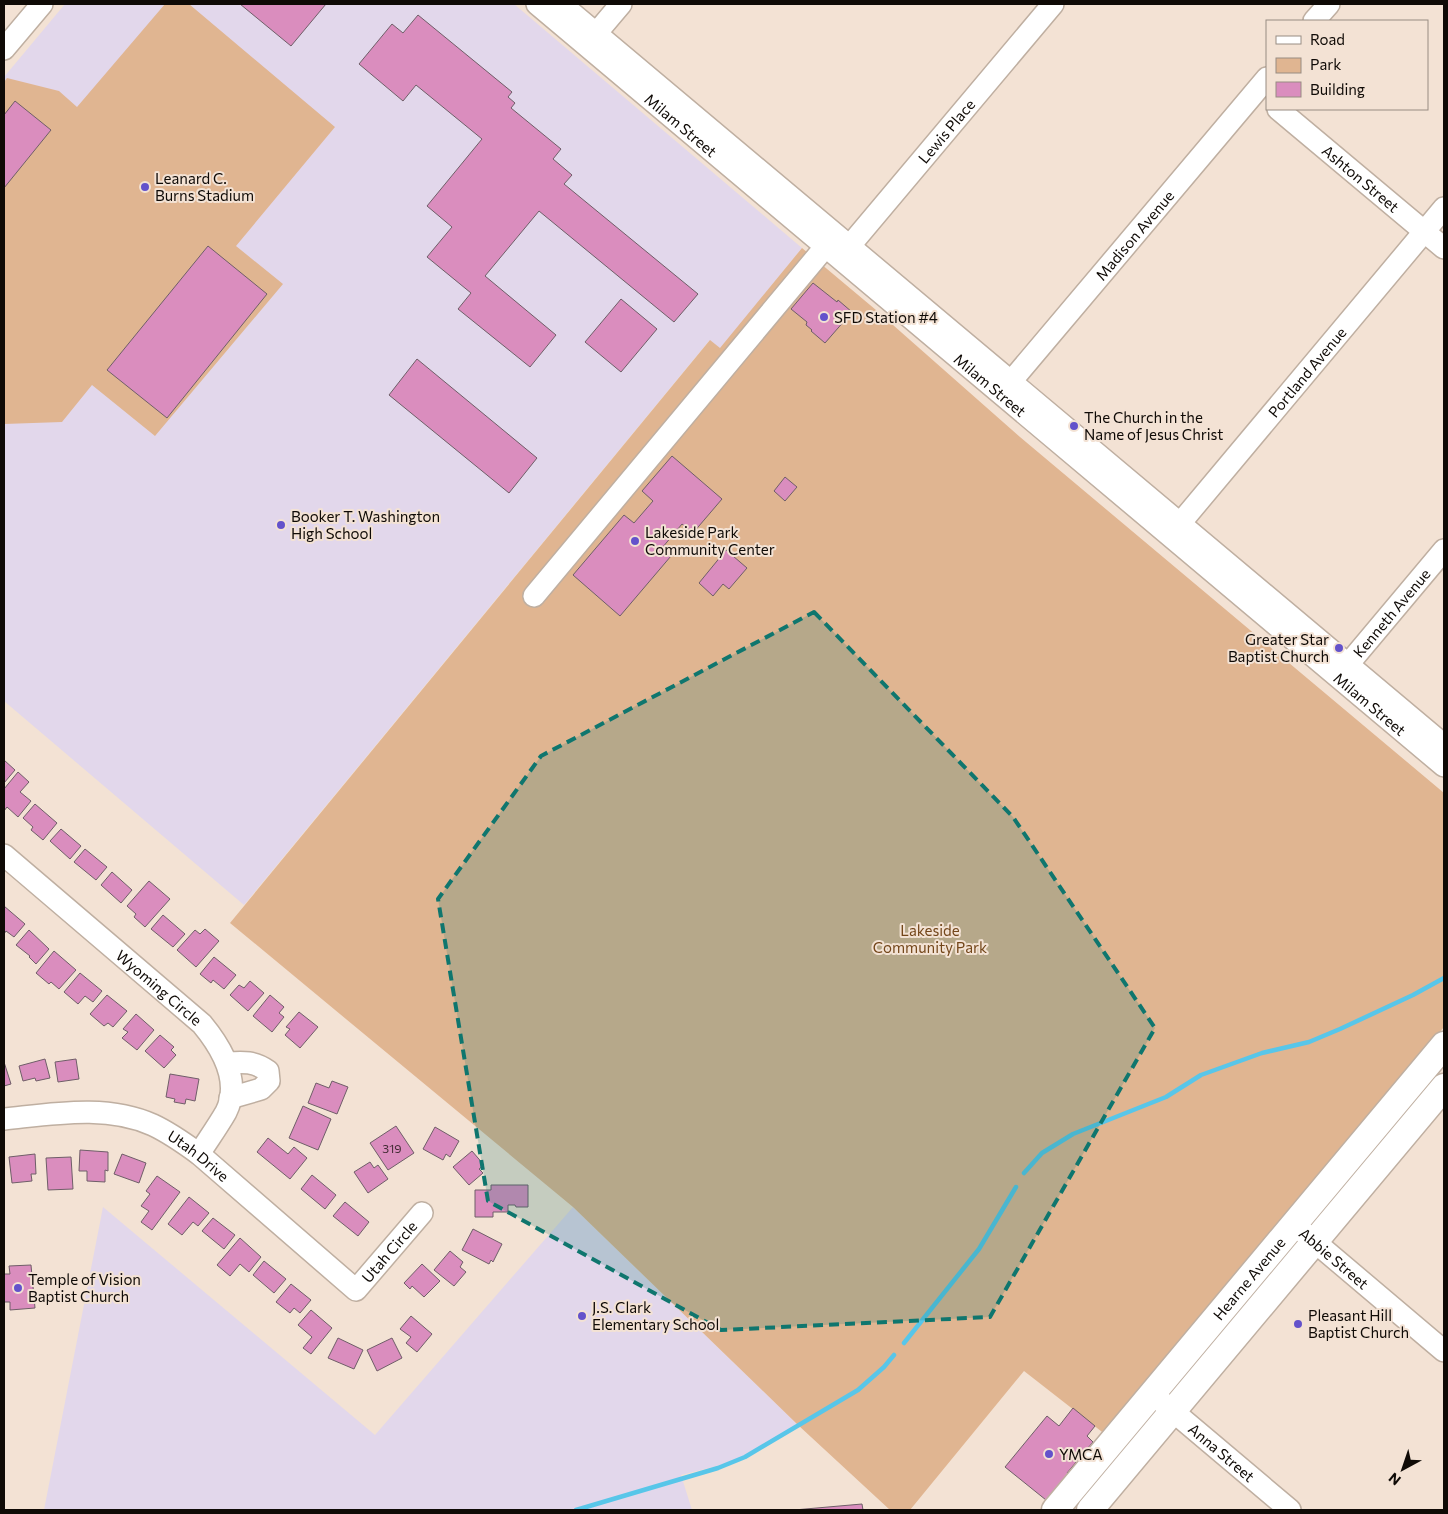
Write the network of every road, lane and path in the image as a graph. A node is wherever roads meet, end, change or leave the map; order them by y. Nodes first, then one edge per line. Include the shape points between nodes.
1 (42, 4) edge
2 (537, 4) edge
3 (561, 4) edge
4 (621, 4) edge
5 (1053, 4) edge
6 (1329, 4) edge
7 (1315, 20) edge
8 (592, 39) junction
9 (4, 49) edge
10 (1263, 89) edge
11 (1279, 110) edge
12 (1444, 208) edge
13 (1424, 231) junction
14 (1444, 248) edge
15 (839, 250) junction
16 (1007, 387) junction
17 (1176, 529) junction
18 (1444, 550) edge
19 (534, 596) dead end
20 (1344, 670) junction
21 (1444, 744) edge
22 (1444, 766) edge
23 (4, 855) edge
24 (1441, 1054) edge
25 (227, 1063) junction
26 (1444, 1087) edge
27 (230, 1098) junction
28 (4, 1119) edge
29 (199, 1154) junction
30 (422, 1213) dead end
31 (1294, 1225) junction
32 (1315, 1242) junction
33 (356, 1290) joint
34 (1444, 1351) edge
35 (1152, 1394) junction
36 (1173, 1412) junction
37 (1055, 1510) edge
38 (1090, 1510) edge
39 (1290, 1510) edge

1 - 9 street
2 - 8 street, Milam Street
3 - 8 street, Milam Street
4 - 8 street
5 - 15 street, Lewis Place
6 - 7 street
8 - 15 street, Milam Street
10 - 16 street, Madison Avenue
11 - 13 street, Ashton Street
12 - 13 street, Portland Avenue
13 - 14 street, Ashton Street
13 - 17 street, Portland Avenue
15 - 16 street, Milam Street
15 - 19 street, Lewis Place
16 - 17 street, Milam Street
17 - 20 street, Milam Street
18 - 20 street, Kenneth Avenue
20 - 21 street, Milam Street
20 - 22 street, Milam Street
23 - 25 street, Wyoming Circle via 202,1024 217,1042
24 - 31 main road, Hearne Avenue
25 - 27 street, Wyoming Circle via 232,1090
25 - 27 street via 259,1065 268,1071 269,1079 261,1089
26 - 32 main road, Hearne Avenue
27 - 29 street, Wyoming Circle via 227,1110
28 - 29 street, Utah Drive via 76,1113 115,1114 152,1125
29 - 33 street, Utah Drive
30 - 33 street, Utah Circle
31 - 32 street, Abbie Street
31 - 35 main road, Hearne Avenue
32 - 34 street, Abbie Street
32 - 36 main road, Hearne Avenue
35 - 36 street, Anna Street
35 - 37 main road, Hearne Avenue
36 - 38 main road, Hearne Avenue
36 - 39 street, Anna Street

